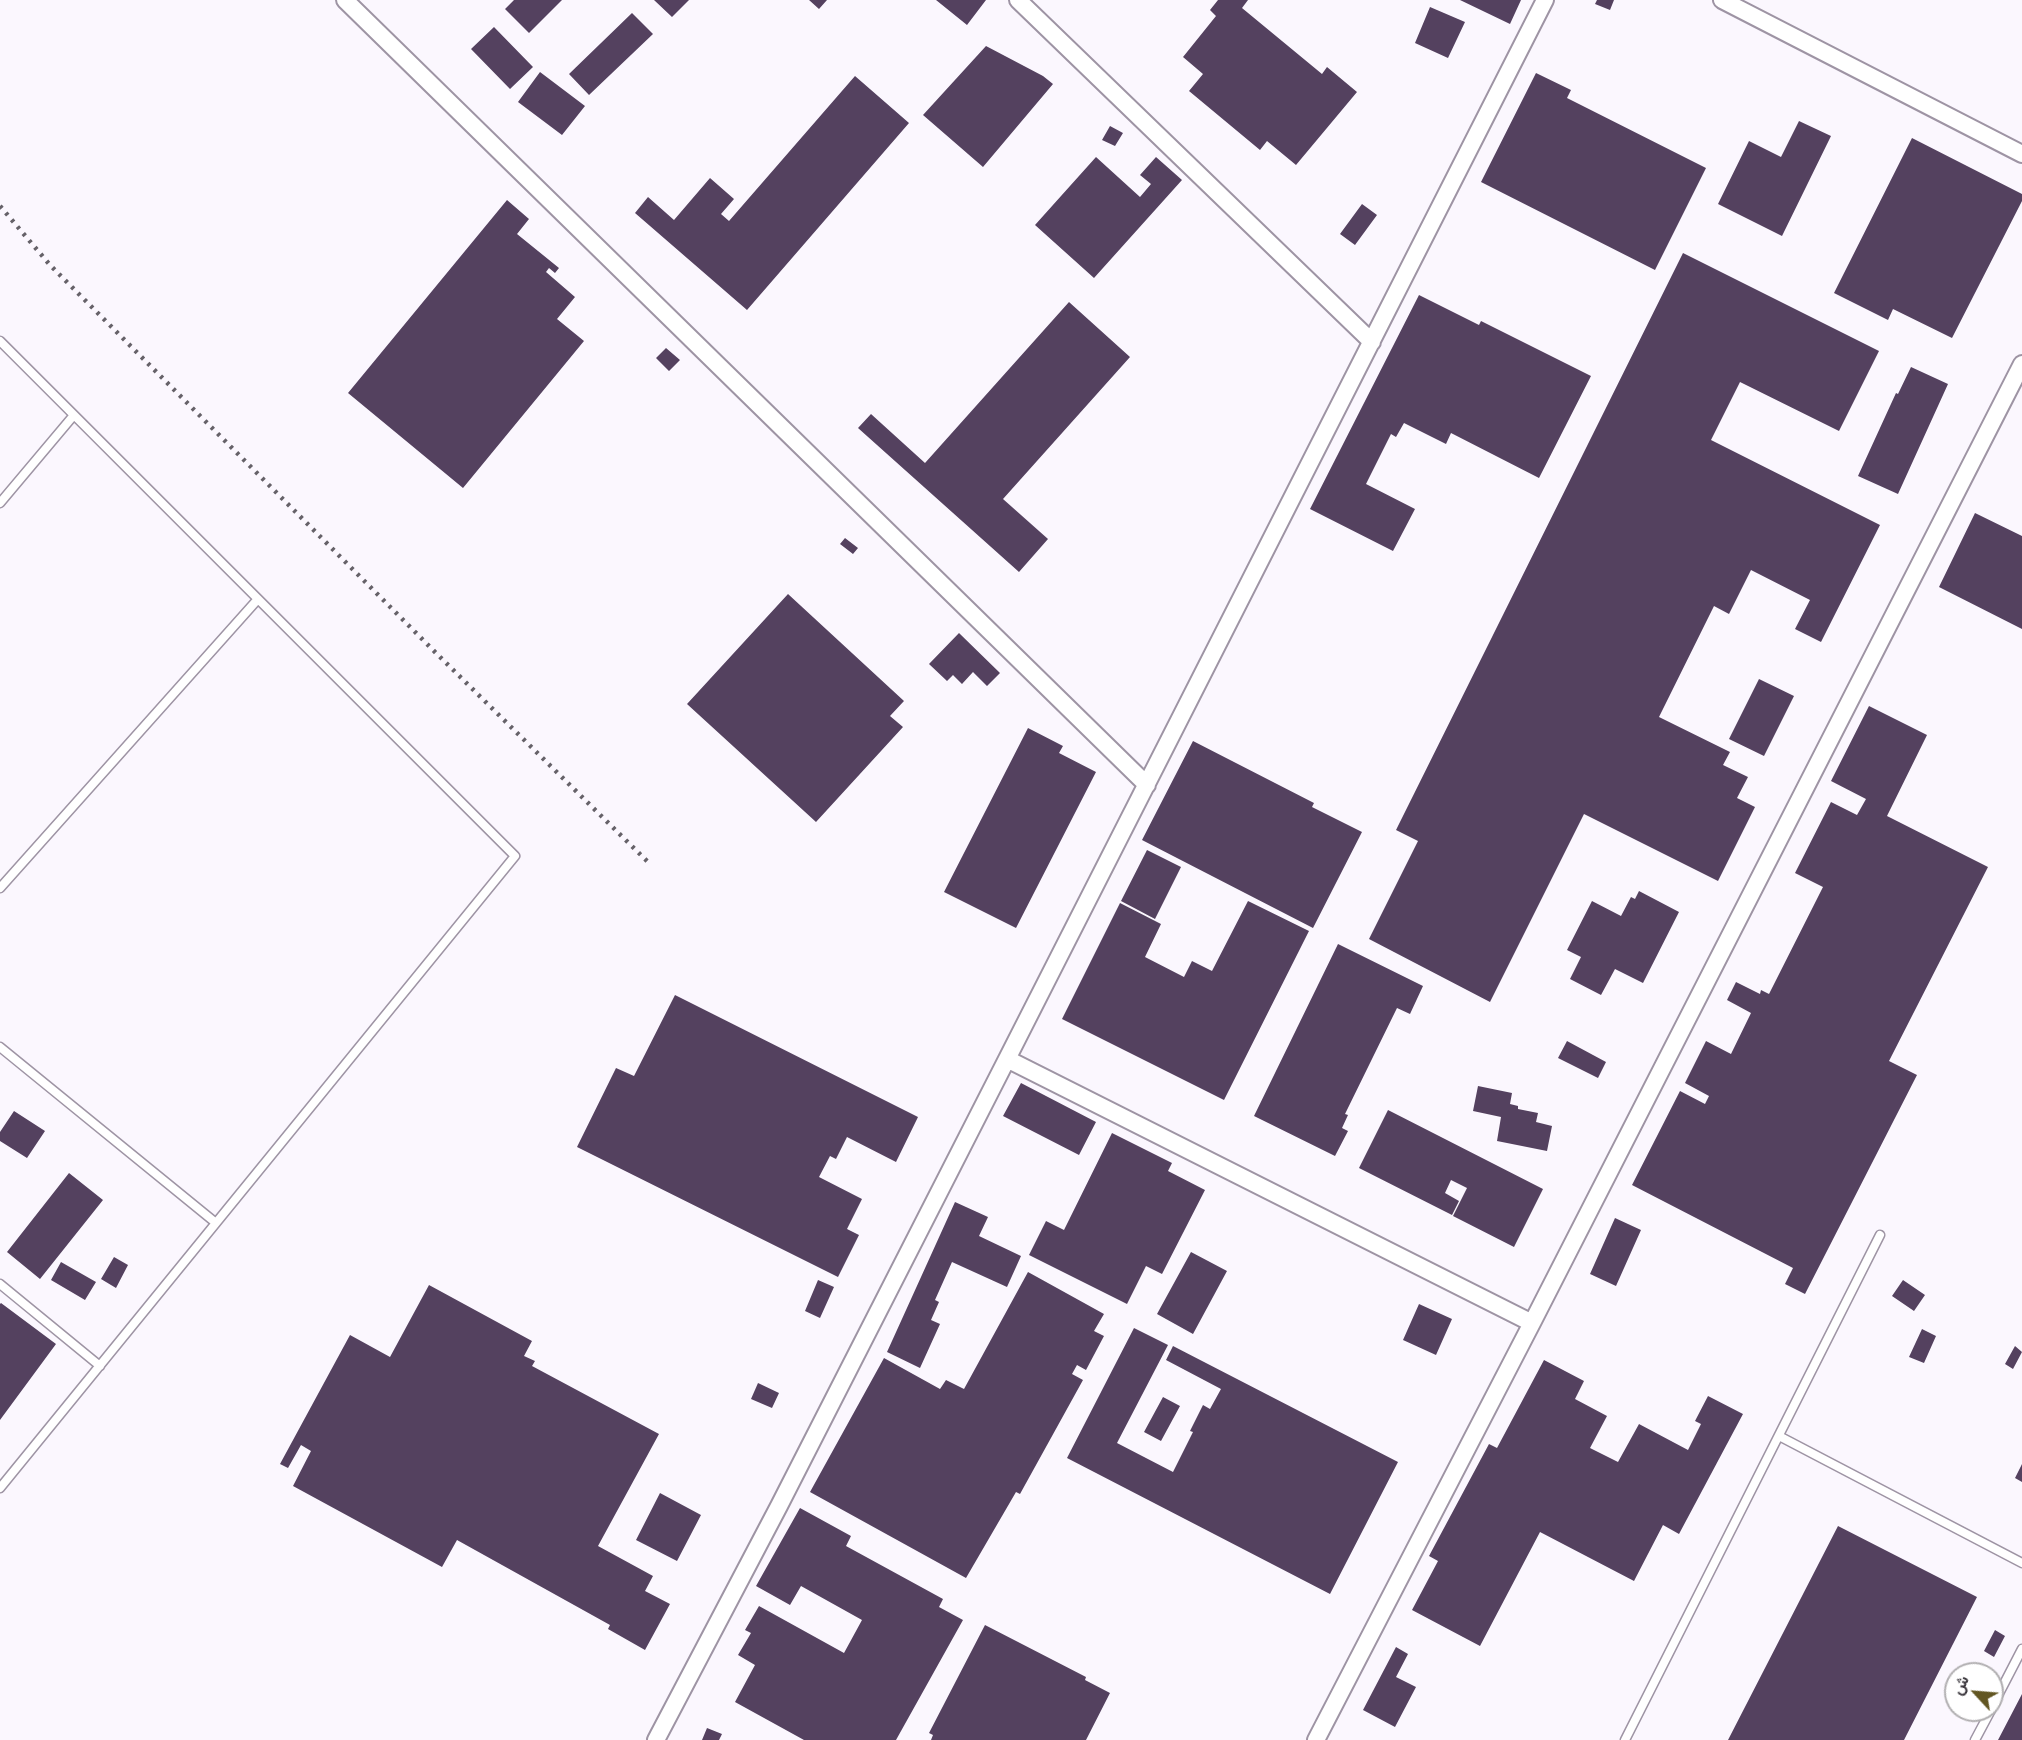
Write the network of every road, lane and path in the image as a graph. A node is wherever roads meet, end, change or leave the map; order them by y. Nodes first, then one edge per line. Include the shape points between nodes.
1 (345, 0) edge
2 (1018, 0) edge
3 (1545, 0) edge
4 (1722, 0) edge
5 (2022, 154) edge
6 (0, 341) edge
7 (1372, 342) junction
8 (2022, 364) edge
9 (74, 415) junction
10 (0, 503) edge
11 (258, 599) junction
12 (1147, 785) junction
13 (0, 888) edge
14 (0, 1047) edge
15 (1007, 1059) junction
16 (216, 1223) junction
17 (1880, 1235) dead end
18 (0, 1284) edge
19 (1532, 1323) junction
20 (100, 1366) junction
21 (1779, 1436) junction
22 (0, 1488) edge
23 (2022, 1563) edge
24 (2022, 1649) edge
25 (2004, 1684) edge
26 (1984, 1722) edge
27 (656, 1740) edge
28 (1316, 1740) edge
29 (1625, 1740) edge
30 (1975, 1740) edge

1 - 12 street
2 - 7 street
3 - 7 street
4 - 5 street
6 - 9 lane
7 - 12 street
8 - 19 street
9 - 10 lane
9 - 11 lane
11 - 13 lane
11 - 16 lane via 515,856
12 - 15 street
14 - 16 lane
15 - 19 street
15 - 27 street
16 - 20 lane
17 - 21 lane
18 - 20 lane
19 - 28 street
20 - 22 lane
21 - 23 lane
21 - 29 lane
24 - 25 lane
26 - 30 lane

